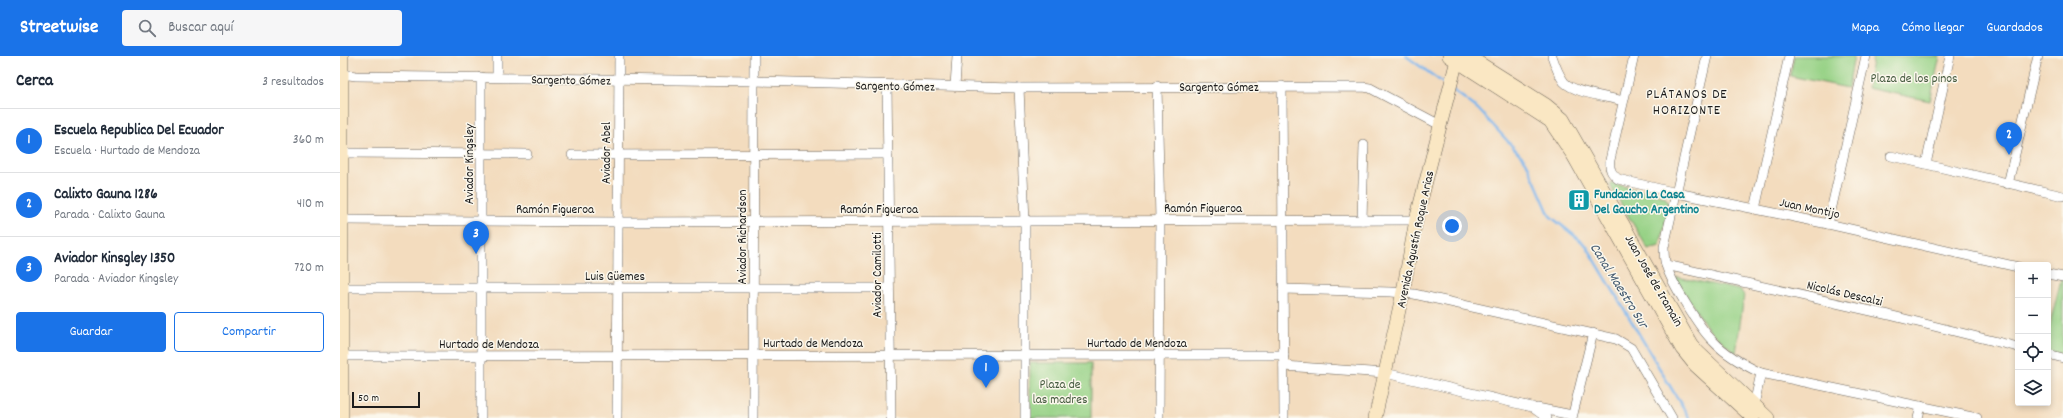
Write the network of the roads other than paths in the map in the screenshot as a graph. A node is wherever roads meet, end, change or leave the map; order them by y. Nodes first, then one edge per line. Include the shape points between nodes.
1 (342, 56) edge
2 (497, 56) edge
3 (619, 56) edge
4 (754, 56) edge
5 (957, 56) edge
6 (1552, 56) edge
7 (1634, 56) edge
8 (1707, 56) edge
9 (1789, 56) edge
10 (1866, 56) edge
11 (1950, 56) edge
12 (2038, 56) edge
13 (1458, 57) edge
14 (341, 74) edge
15 (481, 77) junction
16 (497, 78) junction
17 (618, 79) junction
18 (754, 81) junction
19 (887, 85) junction
20 (955, 86) junction
21 (1157, 86) junction
22 (1282, 86) junction
23 (1019, 88) junction
24 (1623, 101) junction
25 (1440, 125) junction
26 (1364, 145) dead end
27 (342, 153) junction
28 (527, 154) dead end
29 (618, 154) junction
30 (753, 154) junction
31 (888, 154) junction
32 (481, 155) junction
33 (572, 155) dead end
34 (1891, 156) dead end
35 (1926, 164) junction
36 (2008, 184) junction
37 (1678, 193) junction
38 (2063, 196) edge
39 (1755, 209) junction
40 (342, 220) junction
41 (1160, 220) junction
42 (1282, 220) junction
43 (1362, 220) junction
44 (1416, 220) junction
45 (482, 221) junction
46 (890, 221) junction
47 (1025, 221) junction
48 (618, 222) junction
49 (754, 222) junction
50 (1828, 224) junction
51 (341, 234) edge
52 (1666, 265) junction
53 (2015, 266) edge
54 (2051, 275) edge
55 (2063, 277) edge
56 (342, 288) junction
57 (482, 288) junction
58 (618, 288) junction
59 (754, 288) junction
60 (889, 288) junction
61 (1284, 290) junction
62 (1403, 292) junction
63 (1593, 333) junction
64 (2015, 346) edge
65 (890, 355) junction
66 (1025, 355) junction
67 (1160, 355) junction
68 (1284, 355) junction
69 (2051, 355) edge
70 (342, 356) junction
71 (481, 356) junction
72 (618, 356) junction
73 (754, 356) junction
74 (2063, 358) edge
75 (1284, 366) junction
76 (1385, 373) junction
77 (1761, 373) junction
78 (341, 384) edge
79 (1754, 405) junction
80 (1921, 406) junction
81 (1532, 407) junction
82 (1953, 416) edge
83 (1572, 417) edge
84 (342, 418) edge
85 (481, 418) edge
86 (617, 418) edge
87 (753, 418) edge
88 (891, 418) edge
89 (1025, 418) edge
90 (1159, 418) edge
91 (1284, 418) edge
92 (1375, 418) edge
93 (1547, 418) edge
94 (1672, 418) edge
95 (1753, 418) edge
96 (1768, 418) edge
97 (1918, 418) edge
98 (1977, 418) edge

1 - 14 main road
2 - 16 street
3 - 17 street, Aviador Abel
4 - 18 street, Aviador Richardson
5 - 20 street
6 - 24 street via 1565,82 1575,89
7 - 24 street
8 - 37 street
9 - 39 street
10 - 50 street
11 - 35 street
12 - 36 street
13 - 25 main road, Avenida Agustín Roque Arias
13 - 79 main road, Juan José de Iramain via 1546,105 1563,119 1691,344
13 - 95 main road, Juan José de Iramain via 1550,121 1573,156 1682,349 1695,365
14 - 15 street, Sargento Gómez
14 - 27 main road
15 - 16 street, Sargento Gómez
15 - 32 street, Aviador Kingsley
16 - 17 street, Sargento Gómez
17 - 18 street, Sargento Gómez
17 - 29 street, Aviador Abel
18 - 19 street, Sargento Gómez
18 - 30 street, Aviador Richardson
19 - 20 street, Sargento Gómez
19 - 31 street, Aviador Camilotti
20 - 23 street, Sargento Gómez
21 - 22 street, Sargento Gómez
21 - 23 street, Sargento Gómez
21 - 41 street
22 - 25 street, Sargento Gómez via 1370,88
22 - 42 street
23 - 47 street
24 - 37 street, Juan Montijo via 1610,160 1609,168 1612,174 1618,179
25 - 44 main road, Avenida Agustín Roque Arias
26 - 43 street
27 - 32 street
27 - 40 main road
28 - 32 street
29 - 30 street
29 - 33 street
29 - 48 street, Aviador Abel
30 - 31 street
30 - 49 street, Aviador Richardson
31 - 46 street, Aviador Camilotti
32 - 45 street, Aviador Kingsley
34 - 35 street
35 - 36 street
36 - 38 street
37 - 39 street, Juan Montijo
37 - 52 street via 1664,247
39 - 50 street, Juan Montijo
40 - 45 street, Ramón Figueroa
40 - 51 main road
41 - 42 street, Ramón Figueroa
41 - 47 street, Ramón Figueroa
41 - 67 street
42 - 43 street, Ramón Figueroa
42 - 61 street
43 - 44 street, Ramón Figueroa
44 - 62 main road, Avenida Agustín Roque Arias
45 - 48 street, Ramón Figueroa
45 - 57 street, Aviador Kingsley
46 - 47 street, Ramón Figueroa
46 - 49 street, Ramón Figueroa
46 - 60 street, Aviador Camilotti
47 - 66 street
48 - 49 street, Ramón Figueroa
48 - 58 street, Aviador Abel
49 - 59 street, Aviador Richardson
50 - 53 street, Juan Montijo
51 - 56 main road
52 - 64 street, Nicolás Descalzi
52 - 77 street via 1677,287 1713,341 1746,366
54 - 55 street
56 - 57 street, Luis Güemes
56 - 70 main road
57 - 58 street, Luis Güemes
57 - 71 street, Aviador Kingsley
58 - 59 street, Luis Güemes
58 - 72 street, Aviador Abel
59 - 60 street, Luis Güemes
59 - 73 street, Aviador Richardson
60 - 65 street, Aviador Camilotti
61 - 62 street
61 - 68 street
62 - 63 street
62 - 76 main road, Avenida Agustín Roque Arias
63 - 83 street
63 - 94 street via 1616,339 1631,348
65 - 66 street, Hurtado de Mendoza
65 - 73 street, Hurtado de Mendoza
65 - 88 street, Aviador Camilotti
66 - 67 street, Hurtado de Mendoza
66 - 89 street
67 - 68 street, Hurtado de Mendoza
67 - 90 street
68 - 75 street
69 - 74 street
70 - 71 street, Hurtado de Mendoza
70 - 78 main road
71 - 72 street, Hurtado de Mendoza
71 - 85 street, Aviador Kingsley
72 - 73 street, Hurtado de Mendoza
72 - 86 street, Aviador Abel
73 - 87 street, Aviador Richardson
75 - 76 street
75 - 91 street
76 - 81 street
76 - 92 main road, Avenida Agustín Roque Arias
77 - 79 street
77 - 80 street
78 - 84 main road
79 - 96 main road, Juan José de Iramain
80 - 82 street
80 - 97 street
81 - 83 street
81 - 93 street
82 - 98 street

